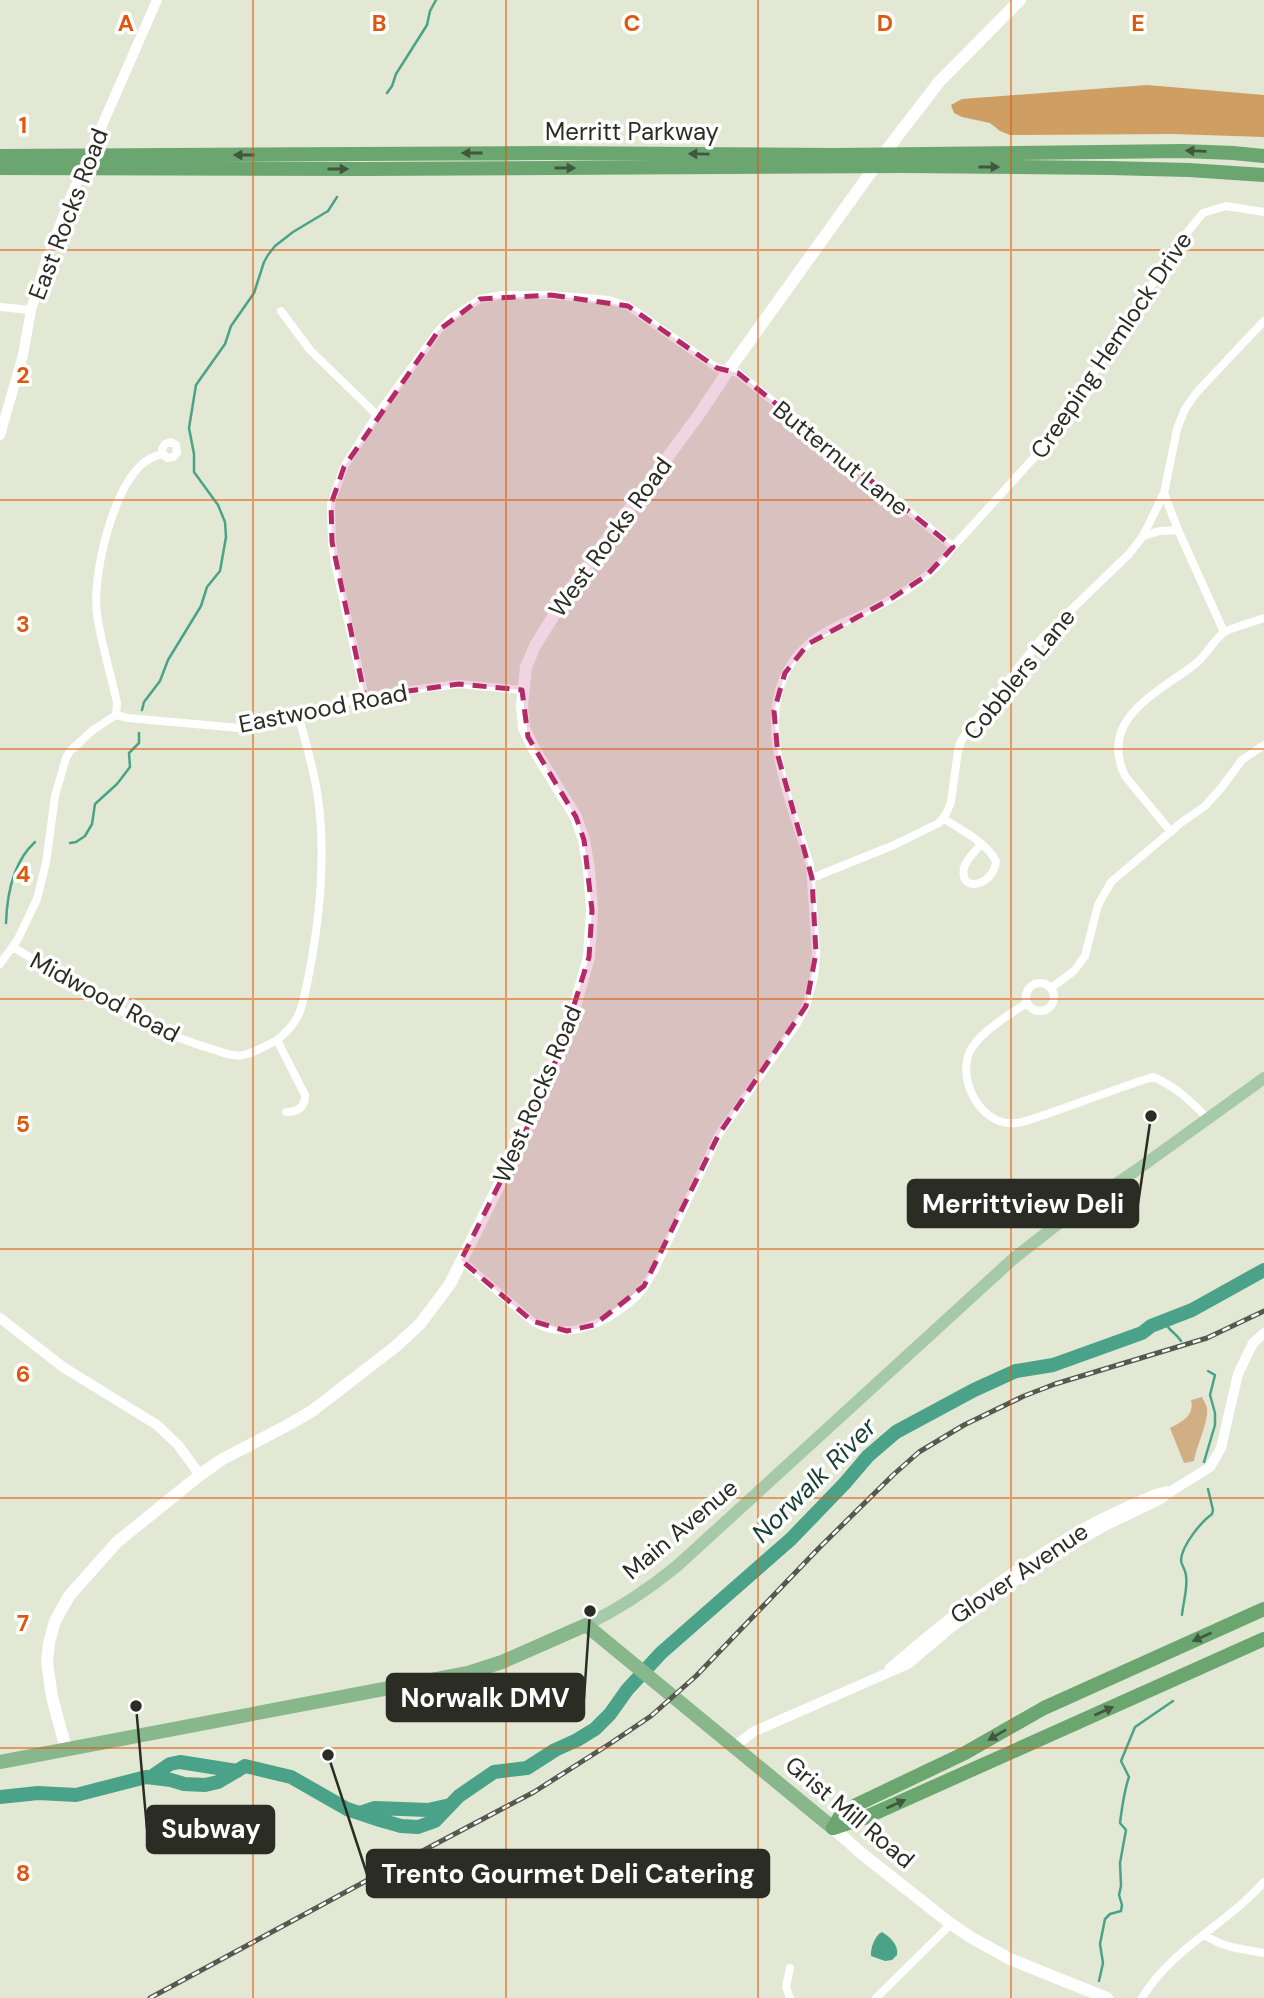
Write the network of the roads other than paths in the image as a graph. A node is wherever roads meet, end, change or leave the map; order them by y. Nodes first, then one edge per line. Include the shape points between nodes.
1 (157, 0) edge
2 (1020, 0) edge
3 (0, 156) edge
4 (1264, 156) edge
5 (0, 168) edge
6 (1264, 175) edge
7 (1264, 212) edge
8 (0, 307) edge
9 (31, 310) junction
10 (281, 311) dead end
11 (1264, 321) edge
12 (728, 372) junction
13 (377, 415) junction
14 (0, 435) edge
15 (163, 454) dead end
16 (1164, 494) junction
17 (1178, 530) junction
18 (1143, 536) junction
19 (953, 547) junction
20 (1264, 618) edge
21 (1224, 632) junction
22 (522, 690) junction
23 (365, 697) junction
24 (116, 715) junction
25 (298, 715) junction
26 (1264, 745) edge
27 (943, 818) junction
28 (1171, 832) junction
29 (981, 844) junction
30 (812, 878) junction
31 (13, 947) junction
32 (0, 964) edge
33 (1052, 990) junction
34 (1027, 1003) junction
35 (277, 1040) junction
36 (1264, 1078) edge
37 (286, 1112) dead end
38 (1207, 1118) junction
39 (461, 1260) junction
40 (0, 1318) edge
41 (1264, 1333) edge
42 (200, 1475) junction
43 (1264, 1609) edge
44 (586, 1625) junction
45 (1264, 1639) edge
46 (734, 1746) junction
47 (66, 1749) junction
48 (0, 1762) edge
49 (833, 1828) junction
50 (1264, 1882) edge
51 (951, 1924) junction
52 (1205, 1935) junction
53 (1264, 1953) edge
54 (790, 1968) dead end
55 (790, 1998) edge
56 (876, 1998) edge
57 (1107, 1998) edge
58 (1142, 1998) edge

1 - 9 street, East Rocks Road via 71,196
2 - 12 main road, West Rocks Road via 939,82
4 -> 3 highway, Merritt Parkway via 1183,151
5 -> 6 highway, Merritt Parkway via 902,166
7 - 19 street, Creeping Hemlock Drive via 1226,206 1203,213 1050,440
8 - 9 street
9 - 14 street, East Rocks Road
10 - 13 street via 310,350
11 - 16 street, Cobblers Lane via 1185,409
12 - 13 street, Butternut Lane via 628,306 609,300 502,295 480,299 451,318
12 - 19 street, Butternut Lane via 738,373
12 - 22 main road, West Rocks Road via 551,618 531,653
13 - 23 street, Butternut Lane via 344,467 331,504 335,563
15 - 24 street via 141,464 121,496 97,578 97,613
16 - 17 street
16 - 18 street, Cobblers Lane
17 - 18 street
17 - 21 street
18 - 27 street, Cobblers Lane via 1042,638 970,728 961,741 951,802
19 - 30 street, Creeping Hemlock Drive via 926,576 900,594 808,643 779,685 774,711 778,756
20 - 21 street
21 - 28 street via 1199,662 1134,710 1120,736 1119,761 1125,776
22 - 23 street, Eastwood Road via 459,684
22 - 39 main road, West Rocks Road via 528,737 576,817 584,840 592,910 589,957 559,1053
23 - 25 street, Eastwood Road
24 - 25 street, Eastwood Road via 239,728
24 - 31 street via 93,730 66,758 37,899
25 - 35 street via 318,798 322,842 319,903 299,1014
26 - 28 street via 1242,760 1205,806
27 - 29 street
27 - 30 street via 894,845
28 - 33 street via 1111,882 1098,905 1085,956
29 - 29 street via 993,855 996,866 992,875 977,885 967,880 964,869
30 - 39 street, Creeping Hemlock Drive via 816,953 806,1006 719,1134 654,1271 635,1297 594,1325 567,1331 546,1329
31 - 32 street
31 - 35 street, Midwood Road via 148,1024 201,1046 242,1056
33 - 34 street via 1042,984 1032,986
33 - 34 street via 1054,1000 1046,1010 1033,1009
34 - 38 street via 979,1039 968,1057 971,1092 992,1117 1015,1123 1153,1077 1180,1091
35 - 37 street via 305,1094 301,1108
36 - 38 main road, Main Avenue
38 - 44 main road, Main Avenue via 1013,1258 677,1566
39 - 42 main road, West Rocks Road via 431,1311 395,1347 303,1417
40 - 42 street via 57,1363 158,1425
41 - 46 street, Glover Avenue via 1238,1374 1224,1438 1210,1467 1159,1500 1061,1551 981,1605 908,1664 753,1732
42 - 47 main road, West Rocks Road via 117,1542 59,1612 47,1662 51,1697
43 -> 49 highway via 1030,1715 965,1753 856,1805 841,1815
44 - 46 highway, Grist Mill Road
44 - 47 highway, Main Avenue via 468,1673
49 -> 45 highway
46 - 49 highway, Grist Mill Road
47 - 48 highway, Main Avenue
49 - 51 main road, Grist Mill Road
50 - 52 street
51 - 56 street
51 - 57 main road, Grist Mill Road via 997,1953
52 - 53 street via 1227,1947
52 - 58 street via 1163,1969
54 - 55 street via 786,1987

